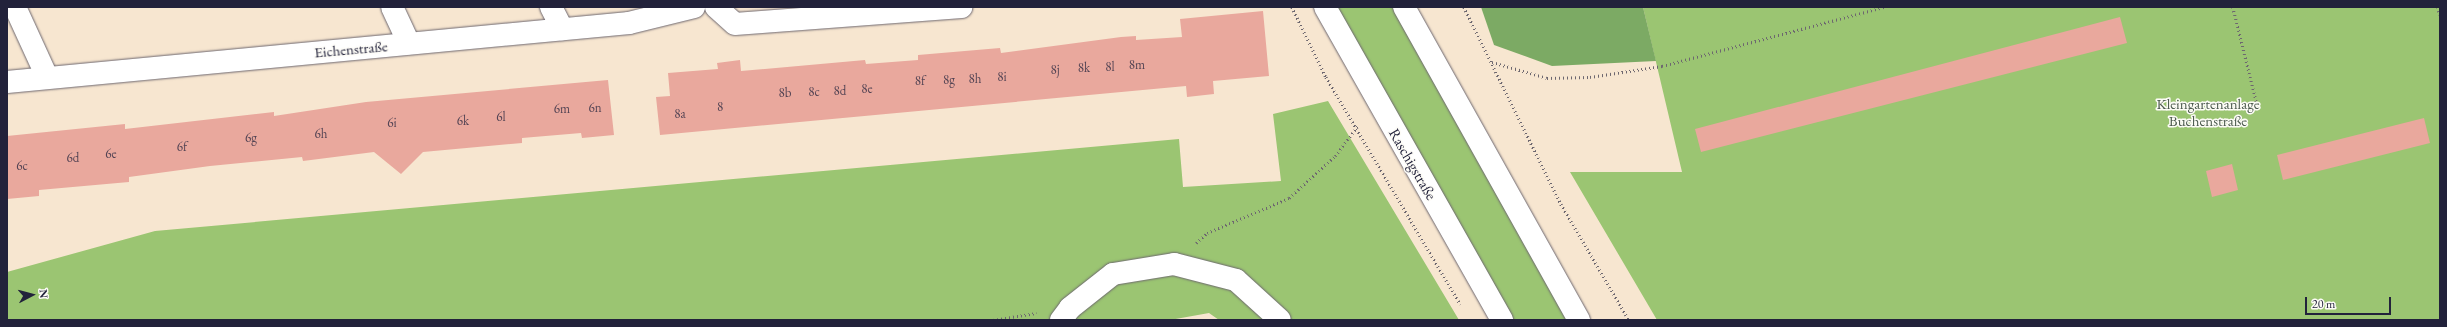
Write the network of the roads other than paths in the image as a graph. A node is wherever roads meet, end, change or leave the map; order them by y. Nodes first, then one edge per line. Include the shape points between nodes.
1 (15, 7) edge
2 (392, 7) edge
3 (551, 7) edge
4 (694, 7) edge
5 (716, 7) edge
6 (961, 7) edge
7 (1326, 7) edge
8 (1404, 7) edge
9 (562, 29) junction
10 (409, 43) junction
11 (47, 77) junction
12 (7, 82) edge
13 (1066, 314) edge
14 (1280, 320) edge
15 (1502, 320) edge
16 (1579, 320) edge

1 - 11 street
2 - 10 street
3 - 9 street
4 - 9 street, Eichenstraße via 629,23
5 - 6 street via 735,24
7 - 15 street, Raschigstraße
8 - 16 street
9 - 10 street, Eichenstraße
10 - 11 street, Eichenstraße
11 - 12 street, Eichenstraße
13 - 14 street via 1113,274 1174,264 1236,280

